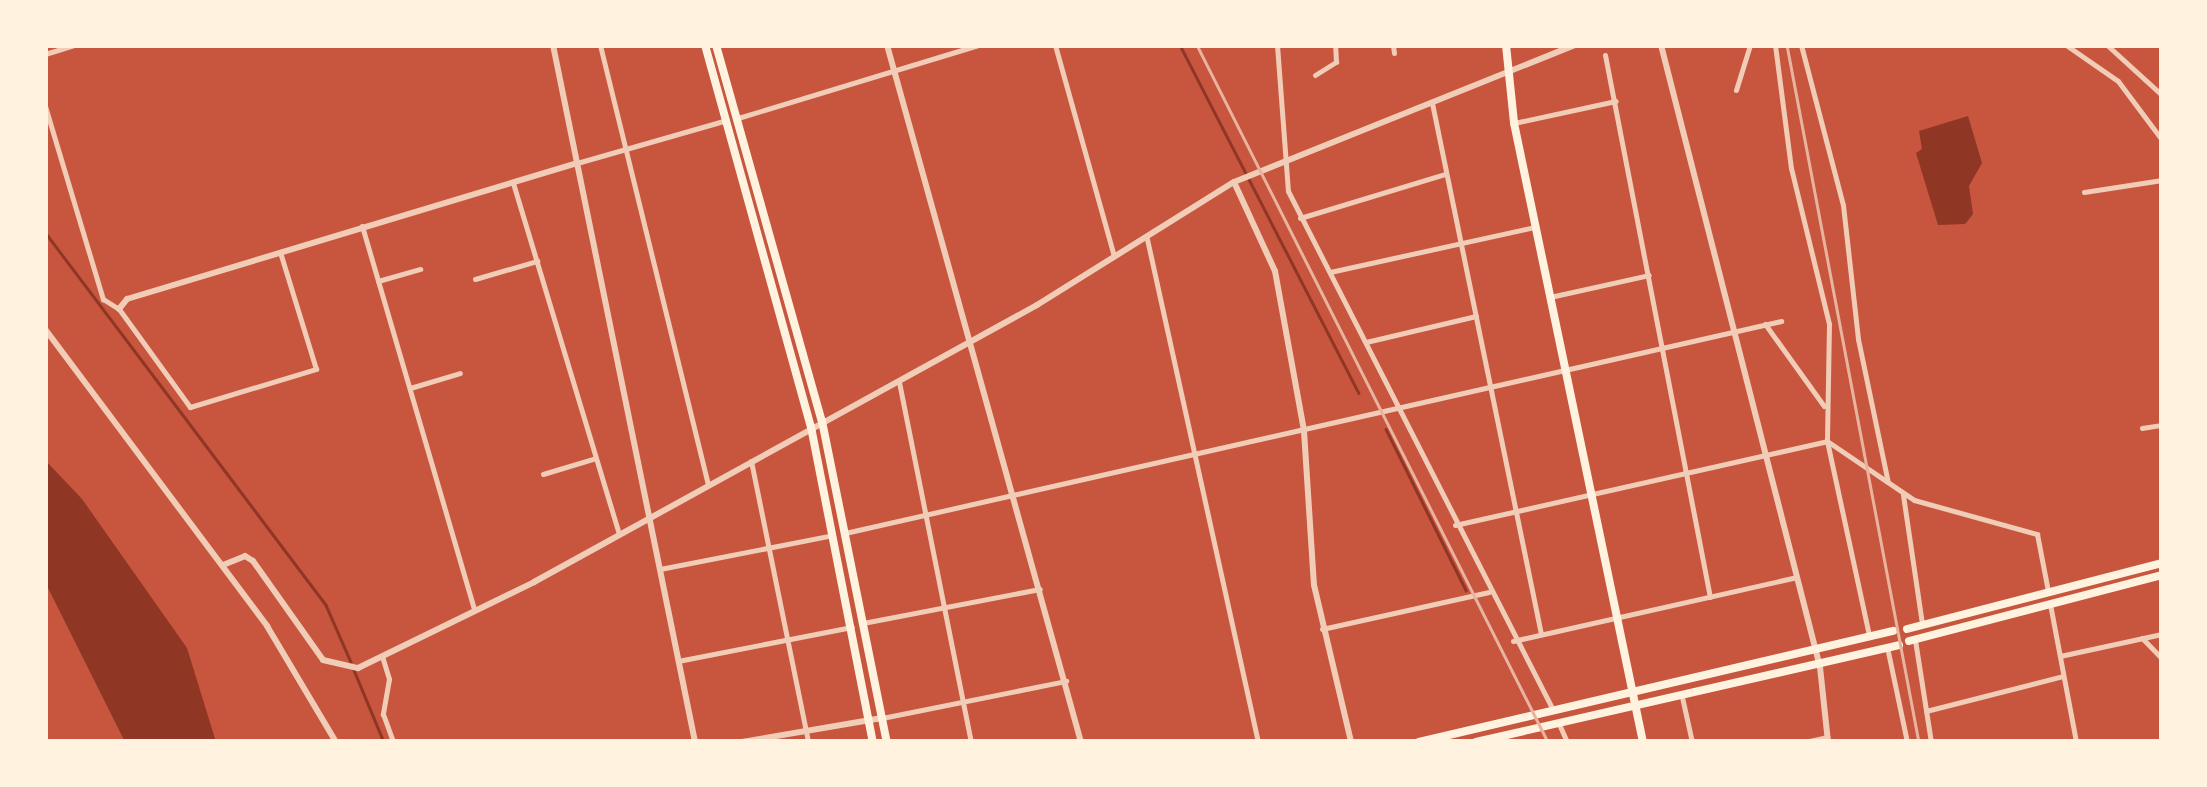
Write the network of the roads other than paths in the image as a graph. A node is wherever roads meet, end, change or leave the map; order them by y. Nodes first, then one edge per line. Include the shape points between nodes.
1 (75, 45) edge
2 (553, 45) edge
3 (600, 45) edge
4 (705, 45) edge
5 (716, 45) edge
6 (886, 45) edge
7 (979, 45) edge
8 (1054, 45) edge
9 (1277, 45) edge
10 (1335, 45) edge
11 (1506, 45) edge
12 (1575, 45) edge
13 (1661, 45) edge
14 (1750, 45) edge
15 (1775, 45) edge
16 (1801, 45) edge
17 (2066, 45) edge
18 (2107, 45) edge
19 (45, 54) edge
20 (1606, 56) dead end
21 (894, 70) junction
22 (1505, 74) junction
23 (1315, 75) dead end
24 (1736, 90) dead end
25 (2162, 95) edge
26 (1432, 101) junction
27 (1616, 101) junction
28 (45, 106) edge
29 (732, 120) junction
30 (1514, 124) junction
31 (2162, 140) edge
32 (626, 149) junction
33 (1286, 159) junction
34 (577, 163) junction
35 (1446, 174) junction
36 (512, 180) junction
37 (2162, 180) edge
38 (1234, 182) junction
39 (2084, 192) dead end
40 (1300, 218) junction
41 (362, 226) junction
42 (1535, 227) junction
43 (1147, 238) junction
44 (1460, 242) junction
45 (280, 252) junction
46 (1115, 259) junction
47 (536, 261) junction
48 (420, 269) dead end
49 (1330, 272) junction
50 (1649, 275) junction
51 (476, 280) dead end
52 (378, 281) junction
53 (1549, 298) junction
54 (119, 309) junction
55 (1476, 316) junction
56 (1781, 320) dead end
57 (1764, 324) junction
58 (45, 329) edge
59 (1732, 332) junction
60 (973, 340) junction
61 (1366, 342) junction
62 (1663, 348) junction
63 (1564, 370) junction
64 (460, 372) dead end
65 (898, 380) junction
66 (410, 388) junction
67 (1491, 389) junction
68 (1824, 406) junction
69 (1397, 409) junction
70 (822, 420) junction
71 (2162, 425) edge
72 (811, 427) junction
73 (2142, 428) dead end
74 (1304, 430) junction
75 (1827, 442) junction
76 (1763, 454) junction
77 (1194, 456) junction
78 (596, 458) junction
79 (751, 461) junction
80 (1686, 472) junction
81 (543, 474) dead end
82 (708, 484) junction
83 (1889, 484) junction
84 (1589, 492) junction
85 (1904, 495) junction
86 (1016, 499) junction
87 (1516, 511) junction
88 (925, 516) junction
89 (650, 518) junction
90 (1456, 525) junction
91 (619, 533) junction
92 (845, 533) junction
93 (834, 535) junction
94 (770, 548) junction
95 (2162, 562) edge
96 (223, 565) junction
97 (660, 569) junction
98 (2162, 575) edge
99 (1796, 577) junction
100 (1040, 589) junction
101 (2048, 591) junction
102 (1489, 592) junction
103 (1710, 597) junction
104 (2050, 604) junction
105 (474, 608) junction
106 (944, 608) junction
107 (1615, 618) junction
108 (864, 623) junction
109 (1922, 624) junction
110 (853, 627) junction
111 (1322, 628) junction
112 (1907, 628) dead end
113 (1893, 631) dead end
114 (1542, 634) junction
115 (2162, 634) edge
116 (2142, 638) junction
117 (788, 639) junction
118 (1869, 639) junction
119 (1912, 640) joint
120 (1513, 641) junction
121 (1899, 644) dead end
122 (1887, 647) junction
123 (1816, 653) junction
124 (382, 656) junction
125 (2060, 656) junction
126 (2162, 658) edge
127 (678, 661) junction
128 (1820, 667) junction
129 (2063, 676) junction
130 (1066, 682) junction
131 (1632, 693) junction
132 (1682, 697) junction
133 (964, 702) junction
134 (1636, 708) junction
135 (1554, 710) junction
136 (1926, 711) junction
137 (882, 718) junction
138 (869, 719) junction
139 (1559, 724) junction
140 (806, 730) junction
141 (1828, 740) edge
142 (2074, 741) edge
143 (336, 742) edge
144 (393, 742) edge
145 (695, 742) edge
146 (742, 742) edge
147 (808, 742) edge
148 (873, 742) edge
149 (887, 742) edge
150 (972, 742) edge
151 (1081, 742) edge
152 (1258, 742) edge
153 (1351, 742) edge
154 (1419, 742) edge
155 (1476, 742) edge
156 (1568, 742) edge
157 (1643, 742) edge
158 (1692, 742) edge
159 (1804, 742) edge
160 (1907, 742) edge
161 (1931, 742) edge

1 - 19 street
2 - 34 street
3 - 32 street
4 - 29 highway
5 - 29 highway
6 - 21 street
7 - 21 street
8 - 46 street
9 - 33 street
10 - 23 street via 1336,62
11 - 22 highway
12 - 22 street
13 - 59 street
14 - 24 street
15 - 68 street via 1791,168 1829,324
16 - 83 street via 1843,205 1858,339
17 - 31 street via 2118,80
18 - 25 street
20 - 27 street
21 - 29 street
21 - 60 street
22 - 26 street
22 - 30 highway
26 - 33 street
26 - 35 street
27 - 30 street
27 - 50 street
28 - 54 street via 103,299
29 - 32 street
29 - 70 highway
29 - 72 highway
30 - 42 highway
32 - 34 street
32 - 82 street
33 - 38 street
33 - 40 street
34 - 36 street
34 - 89 street
35 - 40 street
35 - 44 street
36 - 41 street
36 - 47 street
37 - 39 street
38 - 43 street
38 - 74 street via 1272,258
40 - 49 street
41 - 45 street
41 - 52 street
42 - 44 street
42 - 53 highway
43 - 46 street
43 - 77 street
44 - 49 street
44 - 55 street
45 - 54 street via 127,299
45 - 54 street via 313,373 190,407
46 - 60 street
47 - 51 street
47 - 78 street
48 - 52 street
49 - 61 street
50 - 53 street
50 - 62 street
52 - 66 street
53 - 63 highway
55 - 61 street
55 - 67 street
56 - 57 street
57 - 59 street
57 - 68 street
58 - 96 street
59 - 62 street
59 - 76 street
60 - 65 street
60 - 86 street
61 - 69 street
62 - 63 street
62 - 80 street
63 - 67 street
63 - 84 highway
64 - 66 street
65 - 70 street
65 - 88 street
66 - 105 street
67 - 69 street
67 - 87 street
68 - 75 street
69 - 74 street
69 - 90 street
70 - 72 street
70 - 92 highway
71 - 73 street
72 - 79 street
72 - 93 highway
74 - 77 street
74 - 111 street
75 - 76 street
75 - 83 street
75 - 118 street
76 - 80 street
76 - 99 street
77 - 86 street
77 - 152 street
78 - 81 street
78 - 91 street
79 - 82 street
79 - 94 street
80 - 84 street
80 - 103 street
82 - 89 street
83 - 85 street
84 - 87 street
84 - 107 highway
85 - 101 street via 1956,516 2037,534
85 - 109 street
86 - 88 street
86 - 100 street
87 - 90 street
87 - 114 street
88 - 92 street
88 - 106 street
89 - 91 street
89 - 97 street
90 - 102 street
91 - 105 street
92 - 108 highway
93 - 94 street
93 - 110 highway
94 - 97 street
94 - 117 street
95 - 101 highway
96 - 124 street via 245,556 253,561 323,660 348,670
96 - 143 street
97 - 127 street
98 - 104 highway
99 - 103 street
99 - 123 street
100 - 106 street
100 - 130 street
101 - 109 highway
102 - 111 street
102 - 120 street
103 - 107 street
104 - 119 highway
104 - 125 street
105 - 124 street
106 - 108 street
106 - 133 street
107 - 114 street
107 - 131 highway
108 - 137 highway
109 - 112 highway
110 - 117 street
110 - 138 highway
111 - 153 street
113 - 118 highway
114 - 120 street
115 - 116 street
116 - 125 street
116 - 126 street
117 - 127 street
117 - 140 street
118 - 123 highway
119 - 136 street
120 - 135 street
121 - 122 highway
122 - 128 highway
122 - 160 street
123 - 128 street
123 - 131 highway
124 - 144 street via 388,678 382,714
125 - 129 street
127 - 145 street
128 - 132 highway
128 - 141 street
129 - 136 street
129 - 142 street
130 - 133 street
130 - 151 street
131 - 134 highway
131 - 135 highway
132 - 134 highway
132 - 158 street
133 - 137 street
133 - 150 street
134 - 139 highway
134 - 157 highway
135 - 154 highway
136 - 161 street
137 - 138 street
137 - 149 highway
138 - 140 street
138 - 148 highway
139 - 155 highway
139 - 156 street
140 - 146 street
140 - 147 street
141 - 159 street

